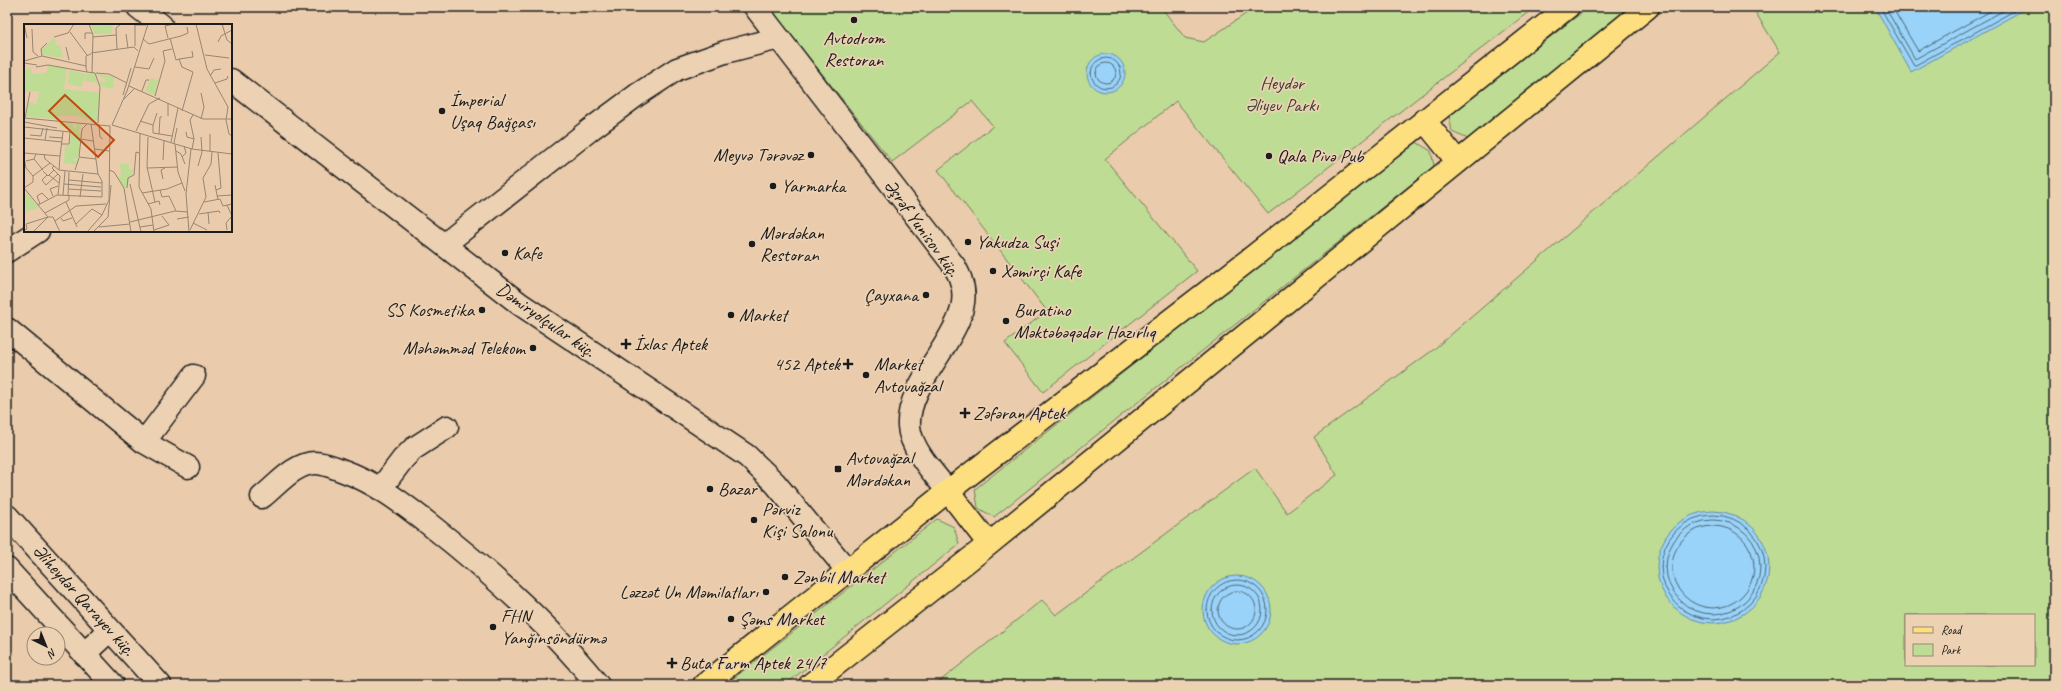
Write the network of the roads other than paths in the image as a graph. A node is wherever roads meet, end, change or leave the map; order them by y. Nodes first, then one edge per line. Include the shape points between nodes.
1 (138, 7) edge
2 (755, 7) edge
3 (1568, 7) edge
4 (1648, 7) edge
5 (159, 24) edge
6 (779, 38) junction
7 (234, 88) edge
8 (1424, 120) junction
9 (1458, 162) junction
10 (36, 232) edge
11 (445, 244) junction
12 (7, 251) edge
13 (7, 329) edge
14 (194, 376) dead end
15 (447, 427) dead end
16 (144, 442) junction
17 (188, 467) dead end
18 (381, 488) junction
19 (948, 491) junction
20 (262, 497) dead end
21 (7, 516) edge
22 (989, 544) junction
23 (7, 569) edge
24 (847, 570) junction
25 (110, 630) junction
26 (84, 654) junction
27 (113, 685) edge
28 (160, 685) edge
29 (598, 685) edge
30 (704, 685) edge
31 (810, 685) edge

1 - 5 street
2 - 6 street, Əşrəf Yunisov küç.
3 - 8 main road
4 - 9 main road
6 - 11 street via 725,52 677,69 591,129
6 - 19 street, Əşrəf Yunisov küç. via 955,267 962,282 961,311 950,337 918,387 910,411 909,427 919,452
7 - 11 street, Dəmiryolçular küç.
8 - 9 main road
8 - 19 main road via 1250,259
9 - 22 main road
10 - 12 street
11 - 24 street, Dəmiryolçular küç. via 520,304 747,456 775,483
13 - 16 street
14 - 16 street
15 - 18 street via 413,449
16 - 17 street
18 - 20 street via 363,478 315,463 300,466
18 - 29 street via 502,584 547,627
19 - 22 main road
19 - 24 main road
21 - 25 street, Əliheydər Qarayev küç.
22 - 31 main road
23 - 26 street, Əliheydər Qarayev küç.
24 - 30 main road
25 - 26 street
25 - 28 street, Əliheydər Qarayev küç.
26 - 27 street, Əliheydər Qarayev küç.

